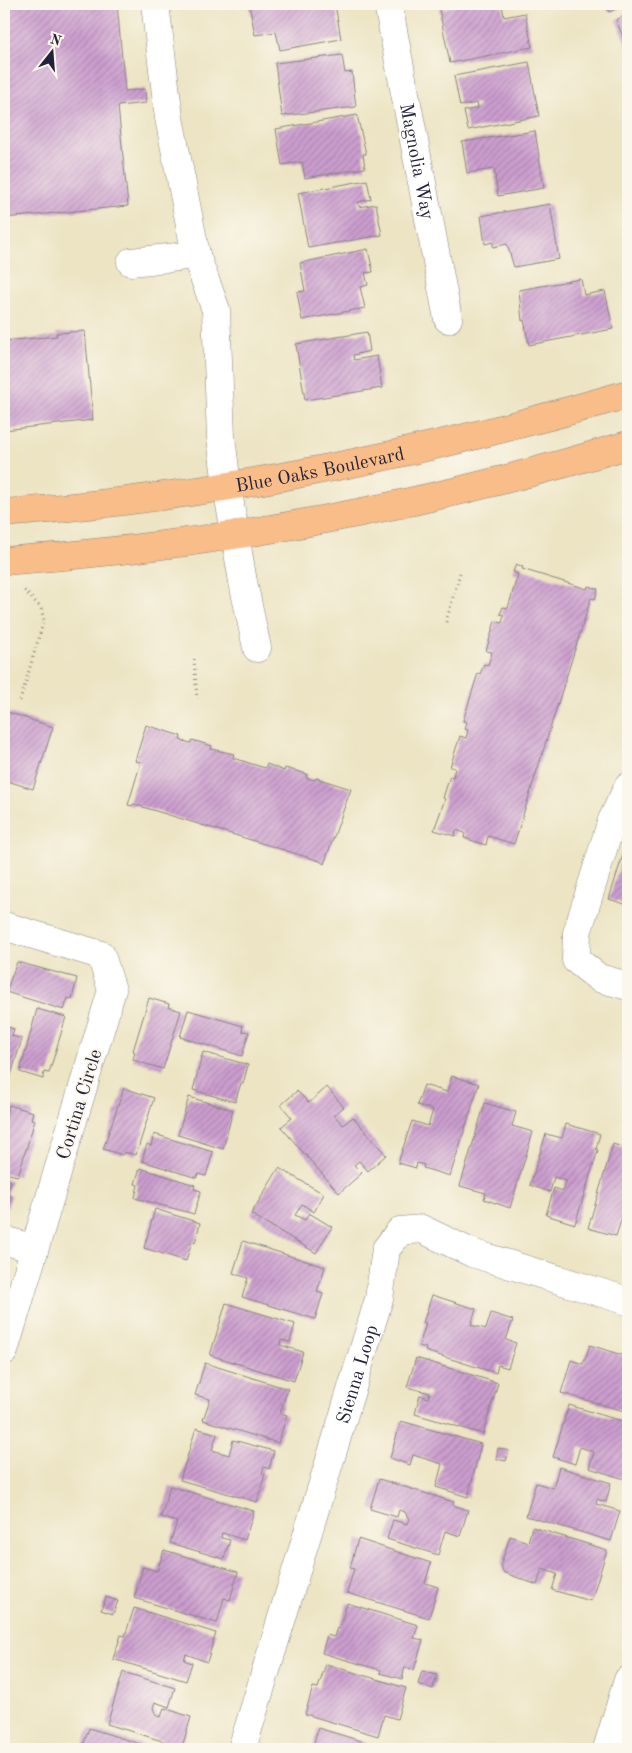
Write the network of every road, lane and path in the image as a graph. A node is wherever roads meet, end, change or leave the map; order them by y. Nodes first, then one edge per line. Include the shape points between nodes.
1 (155, 4) edge
2 (388, 4) edge
3 (196, 255) junction
4 (131, 262) dead end
5 (448, 319) dead end
6 (628, 394) edge
7 (628, 445) edge
8 (227, 486) junction
9 (4, 513) edge
10 (235, 534) junction
11 (4, 561) edge
12 (460, 573) dead end
13 (24, 590) dead end
14 (446, 622) dead end
15 (257, 648) dead end
16 (11, 656) dead end
17 (194, 659) dead end
18 (4, 680) edge
19 (197, 699) dead end
20 (20, 701) dead end
21 (628, 787) edge
22 (4, 926) edge
23 (628, 986) edge
24 (4, 1240) edge
25 (34, 1249) junction
26 (628, 1301) edge
27 (4, 1351) edge
28 (628, 1680) edge
29 (242, 1749) edge
30 (607, 1749) edge

1 - 3 street via 169,118
2 - 5 street, Magnolia Way
3 - 4 street
3 - 8 street via 216,310 221,437
6 - 8 main road, Blue Oaks Boulevard via 466,439
7 - 10 main road via 458,490
8 - 9 main road, Blue Oaks Boulevard
8 - 10 street
10 - 11 main road via 101,553
10 - 15 street
12 - 14 path
13 - 20 path via 38,603 44,620
16 - 18 path
17 - 19 path
21 - 23 street via 612,820 577,933 576,960 599,978
22 - 25 street, Cortina Circle via 101,955 112,990
24 - 25 street
25 - 27 street, Cortina Circle
26 - 29 street, Sienna Loop via 472,1253 422,1229 400,1232 386,1249 379,1299
28 - 30 street

